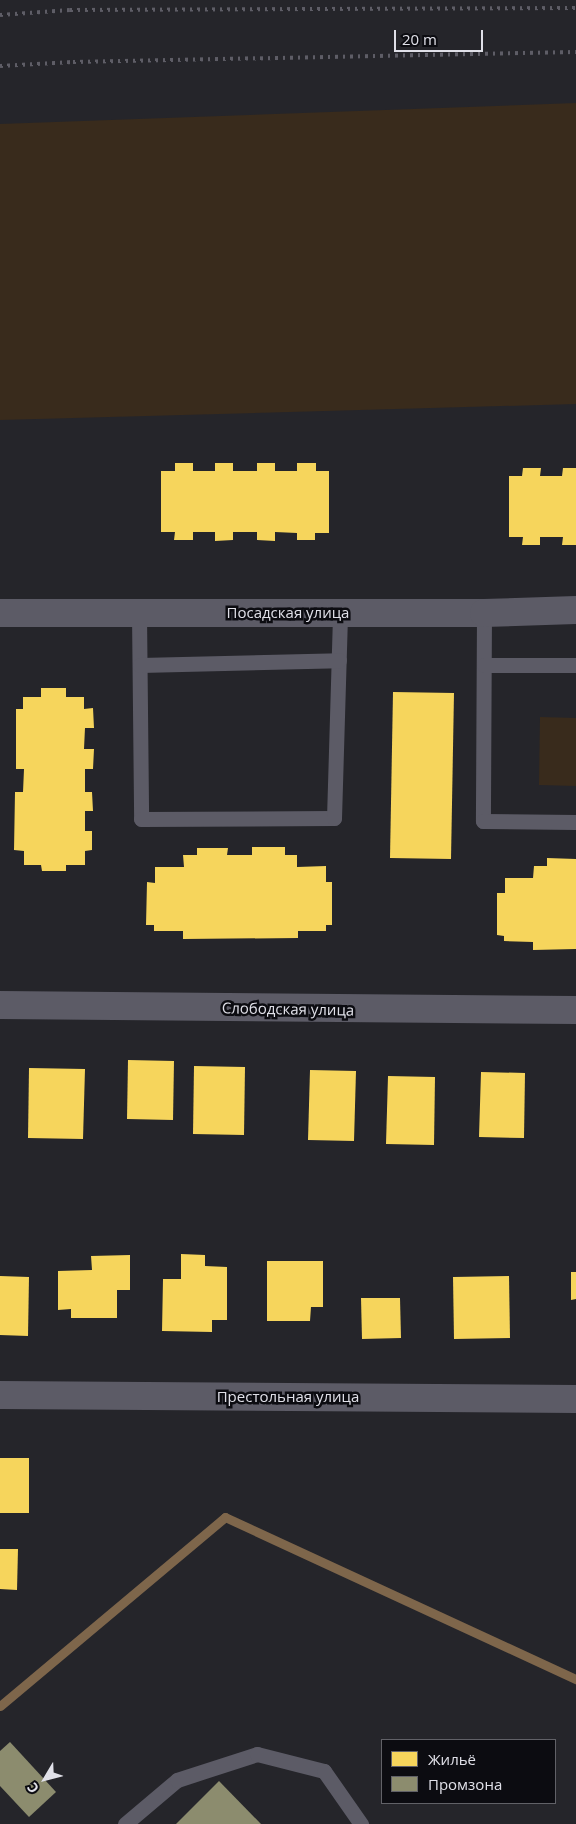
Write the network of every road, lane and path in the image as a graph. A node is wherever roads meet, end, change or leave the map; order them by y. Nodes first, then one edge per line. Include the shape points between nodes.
1 (576, 610) edge
2 (340, 612) junction
3 (0, 613) edge
4 (484, 613) junction
5 (140, 614) junction
6 (339, 660) junction
7 (140, 665) junction
8 (576, 665) edge
9 (484, 666) junction
10 (576, 822) edge
11 (0, 1005) edge
12 (576, 1010) edge
13 (0, 1395) edge
14 (576, 1399) edge
15 (125, 1824) edge
16 (361, 1824) edge

1 - 4 street, Посадская улица
2 - 4 street, Посадская улица
2 - 5 street, Посадская улица
2 - 6 lane
3 - 5 street, Посадская улица
4 - 9 lane
5 - 7 lane
6 - 7 lane
6 - 7 lane via 334,818 141,819
8 - 9 lane
9 - 10 lane via 483,821
11 - 12 street, Слободская улица
13 - 14 street, Престольная улица
15 - 16 lane via 177,1780 257,1754 324,1770

